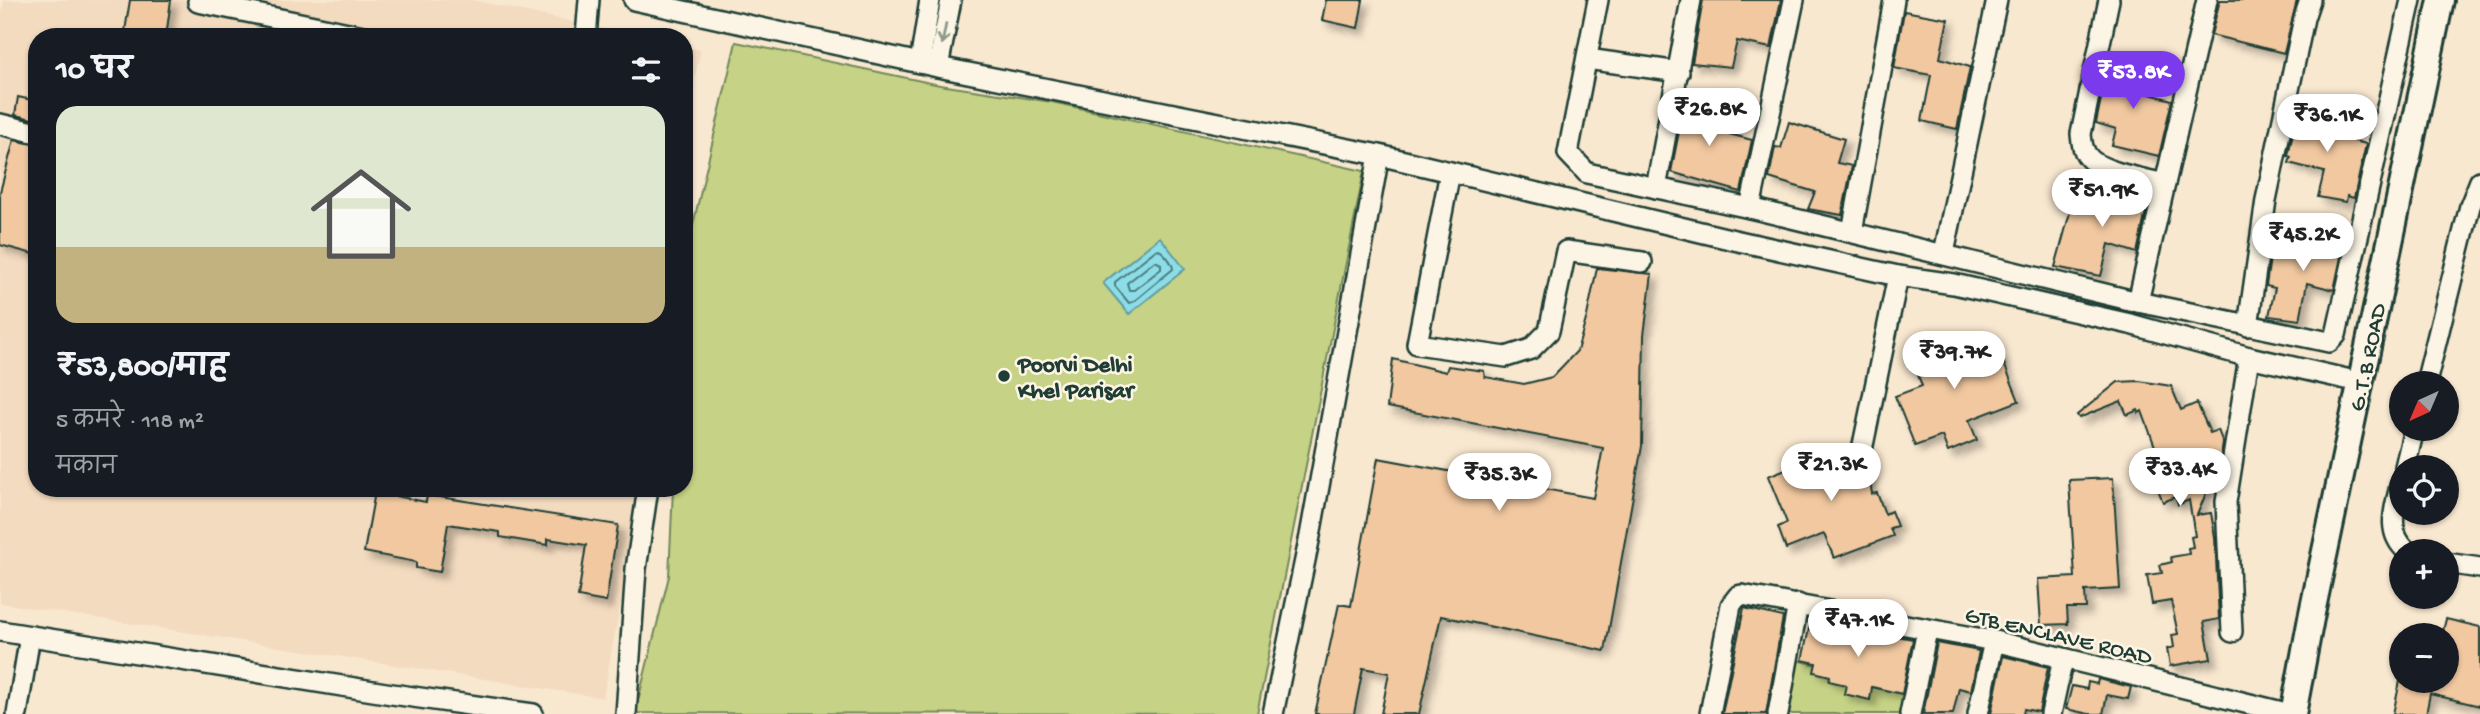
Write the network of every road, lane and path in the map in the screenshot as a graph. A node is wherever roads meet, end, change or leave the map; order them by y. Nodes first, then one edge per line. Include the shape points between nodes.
1 (589, 0) edge
2 (634, 0) edge
3 (930, 0) edge
4 (951, 0) edge
5 (1598, 0) edge
6 (1692, 0) edge
7 (1794, 0) edge
8 (1894, 0) edge
9 (1997, 0) edge
10 (2109, 0) edge
11 (2207, 0) edge
12 (2311, 0) edge
13 (2411, 0) edge
14 (2425, 0) edge
15 (2441, 0) edge
16 (198, 2) dead end
17 (324, 28) edge
18 (587, 28) edge
19 (1587, 59) junction
20 (929, 65) junction
21 (1679, 72) junction
22 (0, 124) edge
23 (28, 131) edge
24 (1379, 155) junction
25 (1450, 172) junction
26 (2480, 181) edge
27 (2165, 184) junction
28 (1656, 188) junction
29 (1750, 208) junction
30 (1852, 232) junction
31 (1944, 253) junction
32 (1642, 262) dead end
33 (1898, 276) junction
34 (2138, 302) junction
35 (2248, 326) junction
36 (2249, 357) junction
37 (2429, 371) edge
38 (2346, 379) junction
39 (1862, 450) dead end
40 (647, 497) edge
41 (2459, 565) edge
42 (2480, 568) edge
43 (1798, 604) junction
44 (1927, 630) junction
45 (0, 631) edge
46 (2232, 632) dead end
47 (30, 636) junction
48 (1994, 641) junction
49 (2063, 659) junction
50 (392, 694) junction
51 (2285, 713) edge
52 (17, 714) edge
53 (389, 714) edge
54 (533, 714) edge
55 (626, 714) edge
56 (1273, 714) edge
57 (1710, 714) edge
58 (1778, 714) edge
59 (1910, 714) edge
60 (1978, 714) edge
61 (2051, 714) edge

1 - 18 street
2 - 20 street
3 - 20 street
4 -> 20 street
5 - 19 street
6 - 21 street
7 - 29 street
8 - 30 street
9 - 31 street
10 - 27 street via 2082,146 2088,158 2101,166
11 - 27 street
12 - 35 street via 2266,200
13 - 35 street via 2336,335 2329,342
14 - 38 main road, G.T.B ROAD
15 - 51 main road, G.T.B ROAD via 2312,613
16 - 17 street
19 - 21 street
19 - 28 street via 1568,153 1587,173
20 - 24 street
21 - 28 street
22 - 23 street
24 - 25 street
24 - 56 street
25 - 32 street via 1417,344 1506,357 1531,349 1549,331 1566,251
25 - 33 street
26 - 37 street
27 - 34 street
28 - 29 street
29 - 30 street
30 - 31 street
31 - 34 street
33 - 36 street via 2103,318
33 - 39 street
34 - 35 street
36 - 38 street
36 - 46 street via 2226,502
38 - 51 main road, G.T.B ROAD
40 - 55 street via 636,569
41 - 42 street
43 - 44 street, GTB ENCLAVE ROAD
43 - 57 street, GTB ENCLAVE ROAD via 1742,595 1734,600
43 - 58 street
44 - 48 street, GTB ENCLAVE ROAD
44 - 59 street
45 - 47 street
47 - 50 street
47 - 52 street
48 - 49 street, GTB ENCLAVE ROAD
48 - 60 street
49 - 51 street, GTB ENCLAVE ROAD
49 - 61 street
50 - 53 street
50 - 54 street

